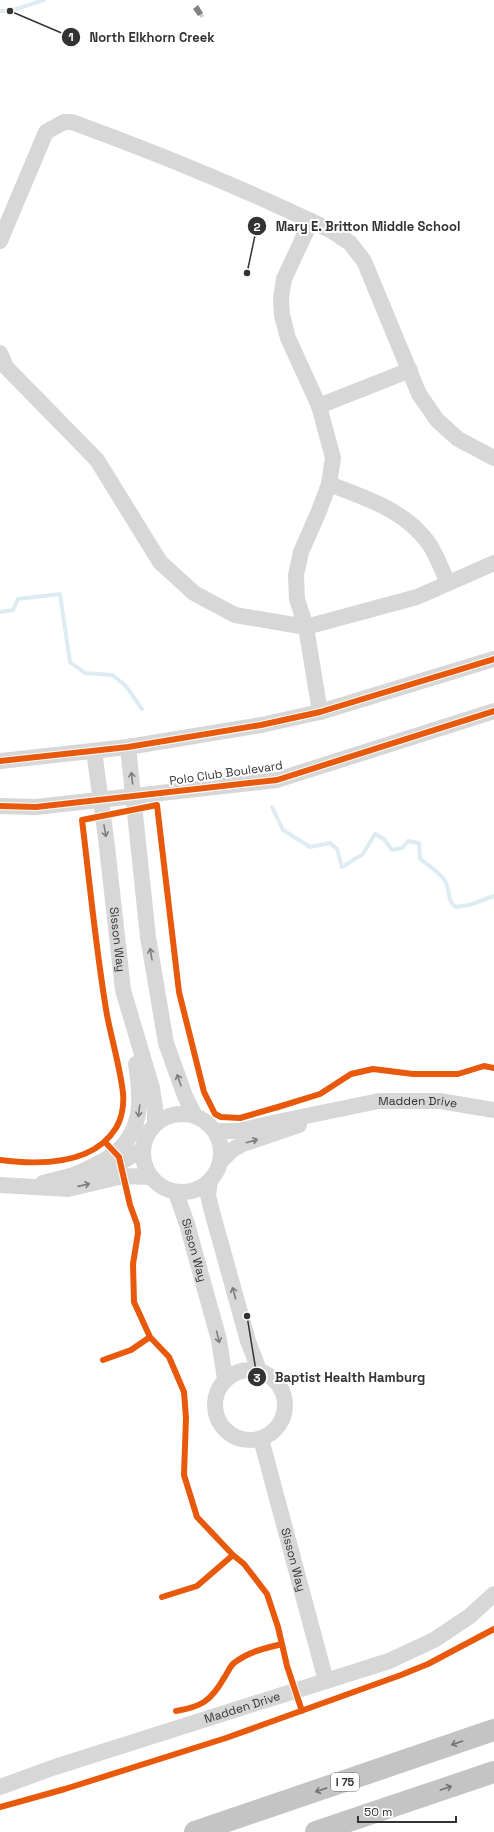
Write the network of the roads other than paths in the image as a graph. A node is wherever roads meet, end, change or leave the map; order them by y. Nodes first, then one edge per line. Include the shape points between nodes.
1 (312, 221) junction
2 (0, 241) edge
3 (0, 353) edge
4 (410, 370) junction
5 (319, 406) junction
6 (494, 458) edge
7 (329, 484) junction
8 (494, 562) edge
9 (448, 583) junction
10 (306, 627) junction
11 (494, 659) edge
12 (494, 711) edge
13 (320, 712) junction
14 (128, 747) junction
15 (94, 751) junction
16 (0, 761) edge
17 (134, 796) junction
18 (100, 800) junction
19 (0, 806) edge
20 (123, 990) junction
21 (342, 1109) junction
22 (494, 1110) edge
23 (195, 1116) junction
24 (155, 1124) junction
25 (215, 1131) junction
26 (143, 1149) junction
27 (220, 1162) junction
28 (76, 1174) junction
29 (150, 1177) junction
30 (210, 1181) junction
31 (0, 1185) edge
32 (32, 1186) junction
33 (176, 1192) junction
34 (259, 1370) junction
35 (226, 1379) junction
36 (261, 1439) junction
37 (494, 1594) edge
38 (326, 1681) junction
39 (494, 1730) edge
40 (494, 1772) edge
41 (0, 1787) edge
42 (195, 1832) edge
43 (316, 1832) edge

1 - 2 street via 250,192 157,154 72,122 64,122 46,132
1 - 4 street via 350,243 364,261
1 - 5 street via 284,280 281,304 288,338
3 - 10 street via 6,367 97,460 160,562 194,593 235,615
4 - 5 street
4 - 6 street via 420,394 436,420 458,439
5 - 7 street via 333,458
7 - 9 street via 373,502 409,522 422,534 433,551
7 - 10 street via 301,552 296,575 297,599
8 - 9 street
9 - 10 street via 418,597
10 - 13 street
11 - 13 street
12 - 17 street, Polo Club Boulevard via 277,780
13 - 14 street via 261,726
14 - 15 street
17 -> 14 street
15 - 16 street
15 - 18 street, Sisson Way
17 - 18 street, Polo Club Boulevard
23 -> 17 street via 185,1096 166,1042 148,937
18 - 19 street, Polo Club Boulevard via 36,807
18 -> 20 street, Sisson Way
20 - 24 street, Sisson Way via 152,1088
20 -> 28 street via 139,1081 140,1110 137,1125 127,1142 116,1153
21 - 22 street, Madden Drive via 379,1101 416,1100 440,1101
21 - 25 street, Madden Drive via 239,1131
27 -> 21 street, Madden Drive via 232,1150 243,1144
23 - 24 street via 174,1114
23 - 25 street
24 - 26 street via 147,1136
25 - 27 street via 221,1151
26 - 28 street via 120,1163
26 - 29 street via 145,1168
27 - 30 street
28 - 32 street
32 -> 29 street via 68,1189 123,1176
29 - 33 street via 157,1184
30 - 33 street via 194,1191
34 -> 30 street via 212,1212 208,1195
31 - 32 street
33 -> 35 street, Sisson Way via 219,1340
34 - 35 street via 247,1369
34 - 36 street via 278,1382 286,1403 279,1425
35 - 36 street via 218,1389 215,1400 215,1412 220,1423 238,1438
36 - 38 street, Sisson Way
37 - 38 street, Madden Drive via 470,1616 434,1640 389,1661
38 - 41 street, Madden Drive via 55,1767
39 -> 42 highway, I 75
43 -> 40 highway

